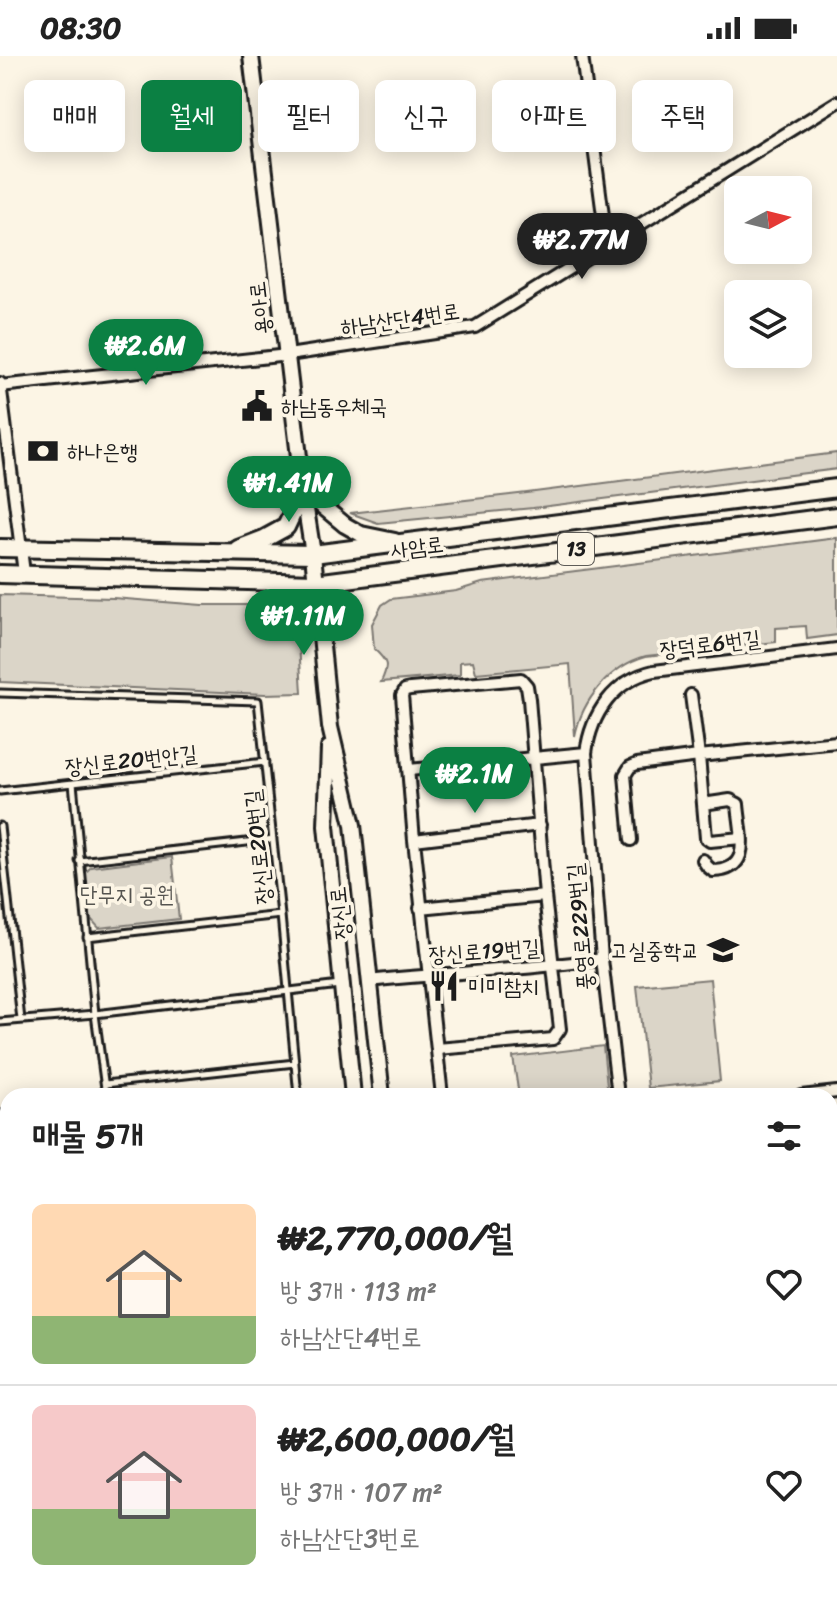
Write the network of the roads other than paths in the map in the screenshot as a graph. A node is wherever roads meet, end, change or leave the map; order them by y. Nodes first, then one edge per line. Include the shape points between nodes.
1 (251, 56) edge
2 (582, 56) edge
3 (837, 102) edge
4 (607, 246) junction
5 (288, 355) junction
6 (0, 384) edge
7 (837, 488) edge
8 (303, 490) junction
9 (837, 516) edge
10 (405, 543) junction
11 (0, 548) edge
12 (21, 548) junction
13 (230, 552) junction
14 (313, 554) junction
15 (24, 573) junction
16 (0, 574) edge
17 (315, 583) junction
18 (837, 649) edge
19 (0, 693) edge
20 (691, 695) dead end
21 (330, 727) junction
22 (837, 742) edge
23 (586, 753) junction
24 (699, 756) junction
25 (534, 757) junction
26 (265, 762) junction
27 (409, 770) junction
28 (73, 783) junction
29 (0, 791) edge
30 (703, 804) junction
31 (540, 825) junction
32 (0, 826) edge
33 (741, 838) junction
34 (273, 839) junction
35 (414, 840) junction
36 (631, 840) dead end
37 (703, 860) dead end
38 (79, 861) junction
39 (545, 896) junction
40 (420, 908) junction
41 (281, 915) junction
42 (87, 937) junction
43 (602, 959) junction
44 (554, 966) junction
45 (429, 974) junction
46 (369, 981) junction
47 (341, 985) junction
48 (288, 990) junction
49 (95, 1014) junction
50 (21, 1020) junction
51 (0, 1022) edge
52 (437, 1049) junction
53 (295, 1063) junction
54 (105, 1084) junction
55 (105, 1088) edge
56 (297, 1088) edge
57 (352, 1088) edge
58 (381, 1088) edge
59 (441, 1088) edge
60 (617, 1088) edge

1 - 5 main road, 용아로
2 - 4 street
3 - 4 street, 하남산단4번로
4 - 5 street, 하남산단4번로 via 475,327
5 - 6 street, 하남산단4번로
5 - 8 main road, 용아로
6 - 12 street
7 - 10 main road, 사암로 / 13
8 - 10 main road via 361,534
8 - 13 main road via 286,527
8 - 14 main road, 용아로
9 - 17 main road, 사암로 / 13
10 - 14 main road, 사암로 / 13
11 - 12 main road, 사암로 / 13
12 - 13 main road, 사암로 / 13
12 - 15 street
13 - 14 main road, 사암로 / 13
14 - 17 main road, 장신로
15 - 16 main road, 사암로 / 13
15 - 17 main road, 사암로 / 13
17 - 21 main road, 장신로
18 - 23 street, 장덕로6번길 via 637,675 606,701 593,722
19 - 26 lane, 장신로20번길 via 258,701
20 - 24 street
21 - 46 main road, 장신로 via 353,825
21 - 47 main road, 장신로 via 326,826
22 - 24 street
23 - 25 street
23 - 43 street, 풍영로229번길
24 - 30 street
24 - 36 street via 630,767 625,775
25 - 27 street
25 - 27 street via 527,686 521,679 410,689 401,702
25 - 31 street
26 - 28 lane, 장신로20번안길
26 - 34 lane, 장신로20번길
27 - 35 street
28 - 29 lane, 장신로20번안길
28 - 38 lane
30 - 33 street via 706,838
30 - 33 street via 738,804
31 - 35 street
31 - 39 street
32 - 50 lane
33 - 37 street via 742,852 732,868 713,871
34 - 38 lane
34 - 41 lane, 장신로20번길
35 - 40 street
38 - 42 lane
39 - 40 street
39 - 44 street
40 - 45 street
41 - 42 lane
41 - 48 lane, 장신로20번길
42 - 49 lane
43 - 44 street, 장신로19번길
43 - 60 street, 풍영로229번길
44 - 45 street, 장신로19번길
44 - 52 street via 560,1029 553,1039
45 - 46 street, 장신로19번길
45 - 52 street
46 - 58 main road, 장신로
47 - 48 lane
47 - 57 main road, 장신로
48 - 49 lane
48 - 53 lane, 장신로20번길
49 - 50 lane
49 - 54 lane
50 - 51 lane
52 - 59 street
53 - 54 lane
53 - 56 lane, 장신로20번길
54 - 55 lane

